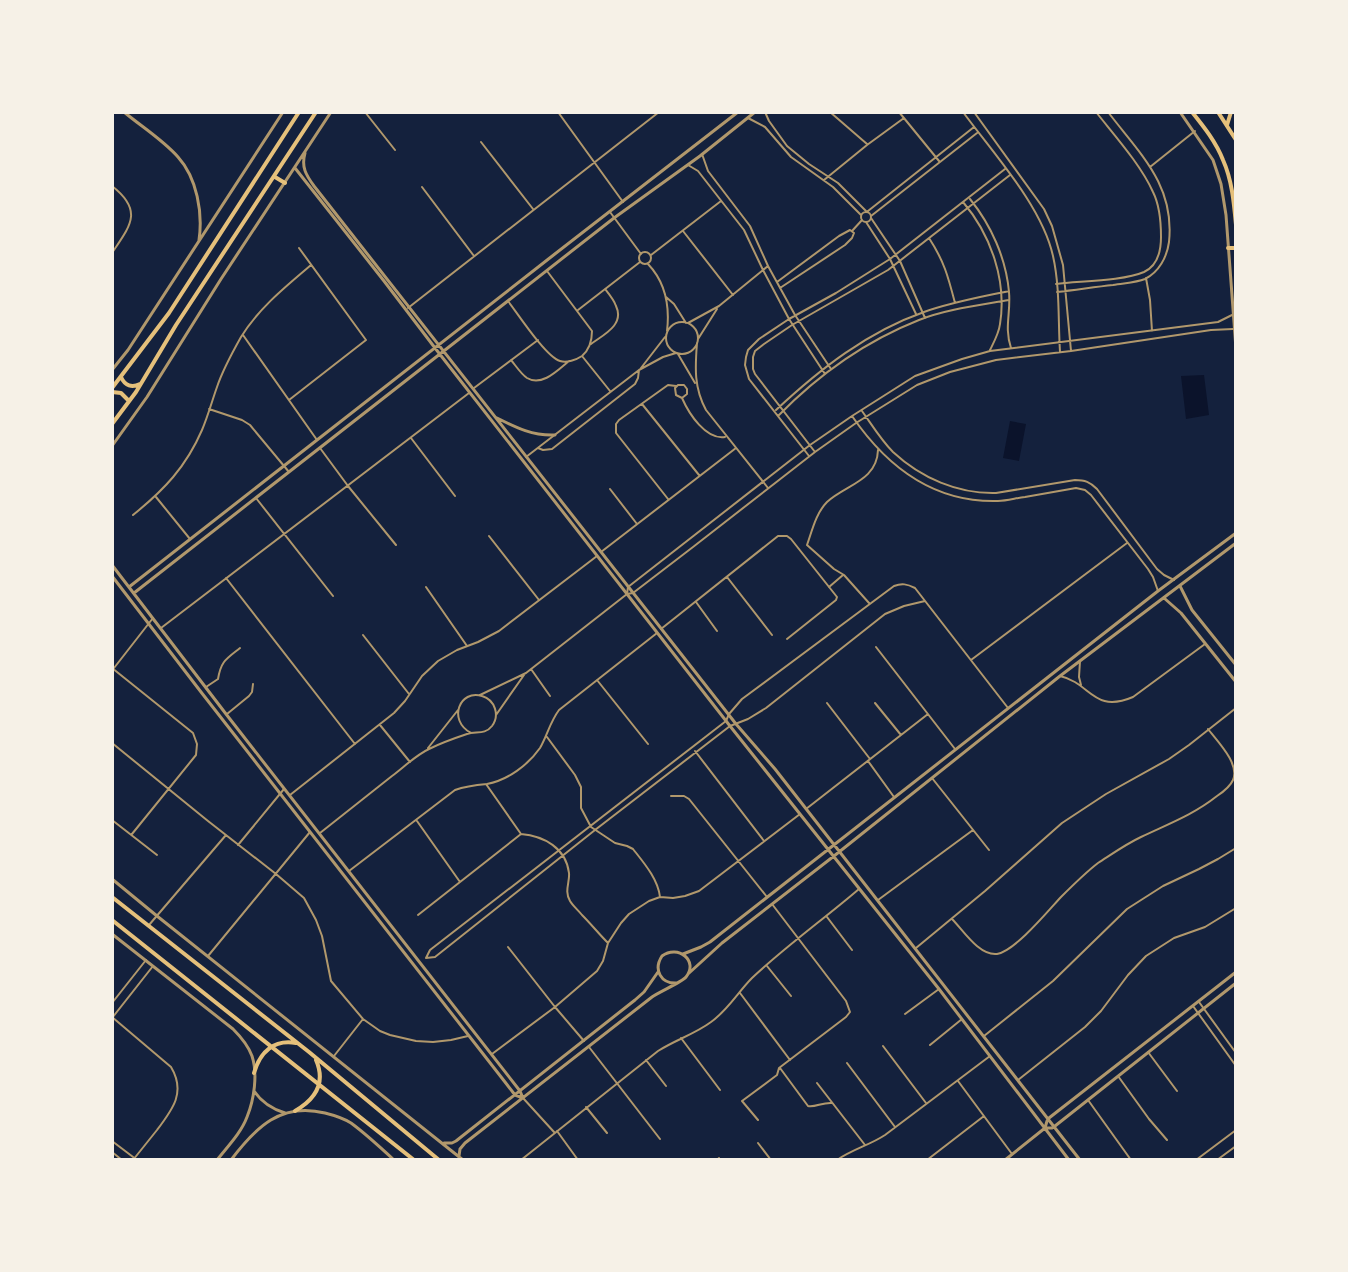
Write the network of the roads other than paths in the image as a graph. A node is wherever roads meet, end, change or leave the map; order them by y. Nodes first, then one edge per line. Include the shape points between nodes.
1 (124, 112) edge
2 (283, 112) edge
3 (316, 112) edge
4 (331, 112) edge
5 (365, 112) edge
6 (558, 112) edge
7 (738, 112) edge
8 (755, 112) edge
9 (765, 112) edge
10 (837, 112) edge
11 (899, 112) edge
12 (963, 112) edge
13 (974, 112) edge
14 (1096, 112) edge
15 (1108, 112) edge
16 (1180, 112) edge
17 (1192, 112) edge
18 (1218, 112) edge
19 (1230, 112) edge
20 (298, 113) edge
21 (657, 113) edge
22 (832, 114) edge
23 (748, 118) junction
24 (904, 118) junction
25 (1227, 125) junction
26 (974, 127) junction
27 (1195, 131) junction
28 (978, 132) junction
29 (990, 134) junction
30 (983, 140) junction
31 (1236, 140) edge
32 (481, 142) dead end
33 (867, 145) junction
34 (395, 150) dead end
35 (305, 153) junction
36 (702, 154) junction
37 (936, 157) junction
38 (939, 161) junction
39 (594, 163) junction
40 (688, 165) junction
41 (1150, 167) junction
42 (295, 168) junction
43 (1005, 169) junction
44 (1010, 175) junction
45 (275, 176) junction
46 (829, 176) junction
47 (910, 177) junction
48 (824, 180) junction
49 (914, 182) junction
50 (285, 183) junction
51 (112, 186) edge
52 (422, 188) dead end
53 (719, 188) junction
54 (714, 192) junction
55 (632, 195) junction
56 (969, 198) junction
57 (637, 201) junction
58 (721, 201) junction
59 (623, 202) junction
60 (963, 202) junction
61 (973, 203) junction
62 (967, 207) junction
63 (533, 210) junction
64 (610, 212) junction
65 (867, 212) junction
66 (861, 215) junction
67 (871, 217) junction
68 (614, 218) junction
69 (862, 220) junction
70 (866, 222) junction
71 (1236, 225) edge
72 (683, 231) junction
73 (852, 231) junction
74 (929, 238) junction
75 (198, 242) junction
76 (299, 248) dead end
77 (1228, 248) junction
78 (1236, 248) edge
79 (112, 253) edge
80 (641, 254) junction
81 (651, 255) junction
82 (474, 256) junction
83 (896, 256) junction
84 (891, 260) junction
85 (900, 261) junction
86 (640, 262) junction
87 (648, 264) junction
88 (311, 265) junction
89 (768, 266) junction
90 (894, 266) junction
91 (763, 270) junction
92 (547, 271) junction
93 (1130, 276) junction
94 (1146, 278) junction
95 (777, 282) junction
96 (1131, 282) junction
97 (1064, 283) junction
98 (1056, 284) junction
99 (780, 288) junction
100 (605, 289) junction
101 (1009, 291) junction
102 (1065, 291) junction
103 (1058, 292) junction
104 (1001, 293) junction
105 (733, 295) junction
106 (666, 296) junction
107 (1009, 300) junction
108 (508, 301) junction
109 (1002, 301) junction
110 (955, 303) junction
111 (410, 306) junction
112 (719, 306) junction
113 (406, 310) junction
114 (577, 311) junction
115 (924, 312) junction
116 (795, 315) junction
117 (917, 315) junction
118 (1232, 315) junction
119 (925, 318) junction
120 (789, 319) junction
121 (919, 320) junction
122 (799, 321) junction
123 (687, 323) junction
124 (792, 325) junction
125 (1233, 329) junction
126 (1152, 331) junction
127 (667, 334) junction
128 (243, 335) junction
129 (698, 339) junction
130 (538, 340) junction
131 (1070, 342) junction
132 (697, 343) junction
133 (1060, 343) junction
134 (440, 344) junction
135 (591, 344) junction
136 (435, 348) junction
137 (1011, 348) junction
138 (1236, 349) edge
139 (444, 351) junction
140 (990, 351) junction
141 (1071, 351) junction
142 (1060, 352) junction
143 (677, 353) junction
144 (440, 354) junction
145 (582, 356) junction
146 (511, 360) junction
147 (569, 361) junction
148 (828, 365) junction
149 (831, 369) junction
150 (112, 370) edge
151 (639, 370) junction
152 (822, 370) junction
153 (825, 374) junction
154 (121, 377) junction
155 (141, 383) junction
156 (696, 385) junction
157 (676, 386) junction
158 (474, 388) junction
159 (112, 390) edge
160 (610, 392) junction
161 (470, 393) junction
162 (682, 398) junction
163 (289, 399) junction
164 (129, 401) junction
165 (642, 404) junction
166 (780, 406) junction
167 (209, 410) junction
168 (783, 410) junction
169 (861, 410) junction
170 (775, 411) junction
171 (778, 416) junction
172 (852, 416) junction
173 (866, 417) junction
174 (496, 418) junction
175 (856, 423) junction
176 (112, 424) edge
177 (555, 435) junction
178 (727, 437) junction
179 (411, 438) junction
180 (317, 440) junction
181 (810, 445) junction
182 (112, 446) edge
183 (320, 448) junction
184 (538, 448) junction
185 (735, 448) junction
186 (878, 449) junction
187 (804, 450) junction
188 (815, 452) junction
189 (809, 456) junction
190 (526, 457) junction
191 (285, 465) junction
192 (290, 472) junction
193 (699, 475) junction
194 (763, 482) junction
195 (348, 486) junction
196 (768, 488) junction
197 (610, 489) dead end
198 (156, 496) junction
199 (454, 496) dead end
200 (256, 498) junction
201 (668, 500) junction
202 (1114, 512) junction
203 (133, 515) dead end
204 (1107, 517) junction
205 (637, 524) junction
206 (1236, 533) edge
207 (284, 534) junction
208 (489, 536) dead end
209 (190, 539) junction
210 (1226, 540) junction
211 (1128, 542) junction
212 (1236, 543) edge
213 (396, 545) dead end
214 (1231, 546) junction
215 (599, 554) junction
216 (112, 565) edge
217 (844, 575) junction
218 (112, 576) edge
219 (727, 577) junction
220 (226, 578) junction
221 (1174, 580) junction
222 (1179, 586) junction
223 (129, 587) junction
224 (426, 587) dead end
225 (628, 587) junction
226 (829, 587) junction
227 (1158, 591) junction
228 (134, 593) junction
229 (633, 593) junction
230 (627, 594) junction
231 (333, 597) dead end
232 (1164, 598) junction
233 (539, 600) junction
234 (925, 601) junction
235 (696, 602) junction
236 (869, 603) junction
237 (153, 618) junction
238 (149, 622) junction
239 (161, 628) junction
240 (661, 629) junction
241 (717, 631) dead end
242 (657, 633) junction
243 (1104, 633) junction
244 (363, 635) dead end
245 (772, 635) dead end
246 (787, 639) dead end
247 (1109, 640) junction
248 (1205, 644) junction
249 (467, 646) junction
250 (876, 647) dead end
251 (240, 648) dead end
252 (971, 660) junction
253 (1081, 661) junction
254 (1236, 665) edge
255 (113, 668) edge
256 (531, 669) junction
257 (526, 673) junction
258 (1060, 676) junction
259 (597, 680) junction
260 (1236, 682) edge
261 (253, 684) dead end
262 (1081, 685) junction
263 (206, 687) junction
264 (409, 694) junction
265 (480, 695) junction
266 (550, 696) dead end
267 (827, 703) dead end
268 (875, 703) dead end
269 (1008, 708) junction
270 (1236, 708) edge
271 (458, 710) junction
272 (226, 714) junction
273 (729, 714) junction
274 (928, 714) junction
275 (496, 715) junction
276 (726, 721) junction
277 (736, 724) junction
278 (380, 725) junction
279 (730, 726) junction
280 (1208, 729) junction
281 (471, 733) junction
282 (901, 735) junction
283 (546, 736) junction
284 (112, 743) edge
285 (355, 744) junction
286 (648, 744) dead end
287 (692, 748) junction
288 (955, 749) junction
289 (427, 750) junction
290 (696, 752) junction
291 (869, 760) junction
292 (410, 762) junction
293 (932, 778) junction
294 (486, 784) junction
295 (169, 789) junction
296 (284, 789) junction
297 (280, 793) junction
298 (290, 795) junction
299 (671, 796) dead end
300 (894, 797) junction
301 (806, 809) junction
302 (800, 814) junction
303 (112, 820) edge
304 (417, 820) junction
305 (591, 827) junction
306 (595, 830) junction
307 (973, 830) junction
308 (310, 832) junction
309 (320, 833) junction
310 (132, 834) junction
311 (521, 834) junction
312 (226, 835) junction
313 (764, 841) junction
314 (834, 844) junction
315 (238, 845) junction
316 (1236, 848) edge
317 (828, 849) junction
318 (989, 850) dead end
319 (560, 851) junction
320 (840, 851) junction
321 (157, 855) dead end
322 (563, 855) junction
323 (834, 856) junction
324 (738, 861) junction
325 (349, 871) junction
326 (276, 874) junction
327 (112, 879) edge
328 (460, 882) junction
329 (860, 888) junction
330 (112, 897) edge
331 (660, 897) junction
332 (767, 897) junction
333 (878, 900) junction
334 (772, 904) junction
335 (1236, 908) edge
336 (418, 915) dead end
337 (157, 916) junction
338 (827, 917) junction
339 (952, 919) junction
340 (112, 920) edge
341 (149, 925) junction
342 (112, 934) edge
343 (798, 939) junction
344 (608, 943) junction
345 (508, 947) dead end
346 (916, 948) junction
347 (852, 950) dead end
348 (682, 954) junction
349 (208, 956) junction
350 (146, 960) junction
351 (153, 966) junction
352 (767, 966) junction
353 (658, 972) junction
354 (1236, 972) edge
355 (688, 974) junction
356 (677, 983) junction
357 (1236, 983) edge
358 (939, 989) junction
359 (740, 993) junction
360 (791, 996) dead end
361 (1199, 1002) junction
362 (112, 1003) edge
363 (1193, 1006) junction
364 (555, 1007) junction
365 (1203, 1008) junction
366 (1198, 1013) junction
367 (905, 1014) dead end
368 (113, 1017) edge
369 (363, 1019) junction
370 (962, 1019) junction
371 (470, 1036) junction
372 (984, 1036) junction
373 (681, 1038) junction
374 (584, 1041) junction
375 (930, 1044) dead end
376 (300, 1045) junction
377 (883, 1046) dead end
378 (272, 1047) junction
379 (589, 1047) junction
380 (309, 1052) junction
381 (1148, 1052) junction
382 (1236, 1053) edge
383 (492, 1054) junction
384 (334, 1056) junction
385 (990, 1056) junction
386 (790, 1059) junction
387 (645, 1060) junction
388 (847, 1063) dead end
389 (1236, 1066) edge
390 (779, 1068) junction
391 (254, 1070) junction
392 (1118, 1076) junction
393 (957, 1080) junction
394 (1018, 1080) junction
395 (616, 1083) junction
396 (817, 1083) dead end
397 (319, 1084) junction
398 (666, 1086) dead end
399 (253, 1090) junction
400 (720, 1090) dead end
401 (520, 1091) junction
402 (1177, 1091) dead end
403 (515, 1095) junction
404 (523, 1098) junction
405 (1088, 1100) junction
406 (832, 1103) junction
407 (926, 1103) junction
408 (586, 1107) junction
409 (295, 1111) junction
410 (286, 1113) junction
411 (984, 1116) junction
412 (1049, 1118) junction
413 (758, 1120) dead end
414 (1055, 1126) junction
415 (895, 1127) junction
416 (1045, 1128) junction
417 (1236, 1130) edge
418 (556, 1132) junction
419 (607, 1133) dead end
420 (660, 1139) dead end
421 (1167, 1140) dead end
422 (112, 1141) edge
423 (443, 1143) junction
424 (758, 1143) dead end
425 (229, 1145) junction
426 (865, 1145) junction
427 (1236, 1146) edge
428 (112, 1152) edge
429 (237, 1152) junction
430 (1012, 1154) junction
431 (459, 1156) junction
432 (135, 1159) edge
433 (122, 1160) edge
434 (218, 1160) edge
435 (231, 1160) edge
436 (394, 1160) edge
437 (414, 1160) edge
438 (439, 1160) edge
439 (463, 1160) edge
440 (521, 1160) edge
441 (578, 1160) edge
442 (771, 1160) edge
443 (837, 1160) edge
444 (927, 1160) edge
445 (1005, 1160) edge
446 (1069, 1160) edge
447 (1080, 1160) edge
448 (1131, 1160) edge
449 (1197, 1160) edge
450 (1217, 1160) edge

1 - 75 street via 185,166 197,199
2 - 75 street
3 - 45 main road
4 - 35 street
5 - 34 street
6 - 39 street
7 - 55 street
8 - 23 street
9 - 46 street via 787,146
10 - 22 street
11 - 24 street
12 - 26 street
13 - 29 street
14 - 93 street via 1148,181 1161,217 1159,255 1149,269
15 - 41 street
16 - 27 street
17 - 71 main road via 1224,160
18 - 25 main road
19 - 25 main road
20 - 154 main road via 169,314
21 - 39 street
22 - 33 street
23 - 36 street
23 - 48 street via 762,124 791,157
24 - 33 street
24 - 37 street
25 - 31 main road
26 - 28 street
26 - 37 street
27 - 41 street
27 - 77 street via 1218,171
28 - 30 street
28 - 38 street
29 - 30 street
29 - 97 street via 1050,219
30 - 43 street
32 - 63 street
33 - 46 street
35 - 42 street
35 - 111 street via 303,168 308,177
36 - 40 street
36 - 53 street
37 - 38 street
37 - 47 street
38 - 49 street
39 - 59 street
39 - 63 street
40 - 54 street via 698,171
40 - 57 street
41 - 94 street via 1166,199 1170,231 1166,257
42 - 50 street
42 - 113 street
43 - 44 street
43 - 56 street
44 - 61 street
44 - 98 street via 1041,222 1053,255
45 - 50 main road
45 - 155 main road
46 - 48 street
46 - 65 street
47 - 49 street
47 - 65 street
48 - 66 street
49 - 67 street
50 - 182 street
51 - 79 street via 127,200 131,212 130,225
52 - 82 street
53 - 54 street
53 - 89 street via 750,226
54 - 58 street
55 - 57 street
55 - 59 street
56 - 60 street
56 - 61 street
57 - 68 street
58 - 72 street
58 - 91 street via 744,230
59 - 64 street
60 - 62 street
60 - 83 street
61 - 62 street
61 - 101 street via 998,245
62 - 74 street
62 - 104 street via 990,248
63 - 82 street
64 - 68 street
64 - 134 street
65 - 66 street
65 - 67 street
66 - 69 street
67 - 70 street
67 - 83 street
68 - 80 street
68 - 92 street
69 - 70 street
69 - 73 street
70 - 84 street
72 - 81 street
72 - 105 street
73 - 95 street via 839,236
73 - 99 street via 854,235 845,245
74 - 85 street
74 - 110 street via 944,264
75 - 150 street
76 - 88 street
77 - 78 main road
77 - 118 street
80 - 81 street
80 - 86 street
81 - 87 street
82 - 111 street
83 - 84 street
83 - 85 street
84 - 90 street
84 - 116 street
85 - 90 street
85 - 115 street
86 - 87 street
86 - 100 street
87 - 106 street
88 - 128 street via 264,306
88 - 163 street via 366,340
89 - 91 street
89 - 95 street
90 - 117 street
90 - 122 street
91 - 105 street
91 - 120 street
92 - 108 street
92 - 114 street
93 - 96 street
93 - 97 street
94 - 96 street
94 - 126 street
95 - 99 street
96 - 102 street
97 - 98 street
97 - 102 street
98 - 103 street
99 - 116 street
100 - 114 street
100 - 135 street via 617,307 618,319 612,329
101 - 104 street
101 - 107 street
102 - 103 street
102 - 131 street
103 - 133 street
104 - 109 street
104 - 110 street
105 - 112 street
106 - 123 street
106 - 127 street
107 - 109 street
107 - 137 street via 1007,331
108 - 130 street
108 - 139 street
109 - 119 street
109 - 140 street via 1000,324
110 - 115 street
111 - 113 street
111 - 134 street
112 - 123 street
112 - 129 street
113 - 136 street
114 - 135 street via 592,331
115 - 117 street
115 - 119 street
116 - 120 street
116 - 122 street
117 - 121 street
117 - 148 street via 874,335
118 - 125 street
118 - 126 street via 1218,322
119 - 121 street
120 - 124 street
120 - 170 street via 753,344 746,357 749,379
121 - 149 street
122 - 124 street
122 - 148 street
123 - 127 street via 675,324
123 - 129 street via 696,329
124 - 152 street
124 - 166 street via 755,351 753,357 755,374
125 - 138 street
125 - 141 street
126 - 131 street
127 - 143 street via 667,344
127 - 151 street
128 - 163 street
128 - 167 street
129 - 132 street
130 - 146 street
130 - 147 street via 553,357
131 - 133 street
131 - 141 street
132 - 143 street via 688,353
132 - 156 street
133 - 137 street
133 - 142 street
134 - 136 street
134 - 139 street
135 - 145 street
136 - 144 street
136 - 180 street
137 - 140 street
139 - 144 street
139 - 158 street
140 - 169 street via 915,376
141 - 142 street
142 - 173 street via 996,360 950,372 917,385
143 - 151 street
143 - 156 street
144 - 161 street
144 - 183 street
145 - 147 street
145 - 160 street
146 - 147 street via 525,377 535,381 545,379
146 - 158 street
148 - 149 street
148 - 152 street
149 - 153 street
151 - 160 street
151 - 184 street via 635,384 552,449
152 - 153 street
152 - 166 street
153 - 168 street
154 - 155 main road via 130,386
154 - 159 main road
155 - 164 main road
156 - 178 street via 706,410
157 - 162 street via 675,395
157 - 162 street via 681,384 687,389
157 - 165 street via 668,386
158 - 174 street
159 - 164 main road
160 - 177 street
161 - 179 street
161 - 215 street
162 - 178 street via 711,435
163 - 180 street
164 - 176 main road
165 - 193 street
165 - 201 street via 619,420 616,433
166 - 168 street
166 - 170 street
167 - 191 street via 250,425
167 - 198 street via 184,463
168 - 171 street
168 - 181 street
169 - 172 street
169 - 173 street
170 - 171 street
171 - 187 street
172 - 175 street
172 - 181 street
173 - 175 street
173 - 202 street via 893,452 937,482 996,493 1083,480 1096,489
174 - 177 street via 526,432
174 - 190 street
175 - 186 street
175 - 188 street
177 - 184 street
178 - 185 street
179 - 195 street
179 - 199 street
180 - 191 street
181 - 187 street
181 - 188 street
183 - 192 street
183 - 195 street
184 - 190 street
185 - 193 street
185 - 194 street
186 - 204 street via 904,473 945,493 979,501 1000,501 1081,488 1089,492
186 - 217 street via 878,460 871,471 821,509 807,545
187 - 189 street
187 - 194 street
188 - 189 street
189 - 196 street
190 - 215 street
191 - 192 street
191 - 209 street
192 - 200 street
193 - 201 street
194 - 196 street
194 - 225 street
195 - 207 street
195 - 213 street
196 - 229 street
197 - 205 street
198 - 203 street
198 - 209 street
200 - 207 street
200 - 228 street
201 - 205 street
202 - 204 street
202 - 221 street via 1157,569
204 - 211 street
205 - 215 street
206 - 210 street
207 - 220 street
207 - 231 street
208 - 233 street
209 - 223 street
210 - 214 street
210 - 221 street
211 - 227 street via 1153,577
211 - 252 street
212 - 214 street
214 - 222 street
215 - 225 street
215 - 230 street
215 - 233 street
216 - 223 street
217 - 226 street
217 - 236 street
218 - 238 street
219 - 226 street via 783,536 791,539
219 - 235 street
219 - 245 street
220 - 239 street
220 - 285 street
221 - 227 street
222 - 232 street
222 - 254 street via 1192,610
223 - 228 street
224 - 249 street
225 - 229 street
225 - 230 street
226 - 246 street via 836,600
227 - 243 street
228 - 237 street
229 - 230 street
229 - 240 street
230 - 242 street
230 - 256 street
232 - 247 street
232 - 248 street via 1181,612
233 - 249 street via 499,631
234 - 236 street via 915,588 901,584
234 - 252 street
234 - 277 street via 885,614 766,708
235 - 240 street
235 - 241 street
236 - 273 street via 742,699
237 - 238 street
237 - 239 street
238 - 255 street
238 - 297 street
239 - 263 street
240 - 273 street
242 - 259 street
242 - 276 street
243 - 247 street
243 - 269 street
244 - 264 street
247 - 253 street
248 - 260 street
248 - 262 street via 1126,700 1097,699
249 - 264 street via 429,668
250 - 274 street
251 - 263 street via 223,662 218,679
252 - 269 street
253 - 258 street
253 - 262 street
255 - 295 street via 196,738 196,755
256 - 257 street
256 - 266 street
257 - 265 street
257 - 275 street
258 - 262 street
258 - 293 street
259 - 283 street via 559,710
259 - 286 street
261 - 272 street via 249,696
263 - 272 street
264 - 278 street
265 - 271 street via 466,699
265 - 275 street via 493,704
267 - 291 street
268 - 282 street
269 - 288 street
270 - 280 street
271 - 281 street via 460,724
271 - 289 street
272 - 296 street
273 - 276 street
273 - 277 street
274 - 282 street
274 - 288 street
275 - 281 street via 488,730
276 - 279 street
276 - 287 street
277 - 279 street
277 - 301 street
278 - 285 street
278 - 292 street
279 - 290 street
279 - 302 street
280 - 339 street via 1169,759 1062,823
280 - 339 street via 1230,758 1235,773 1228,788 1204,806 1140,837 1096,865 1005,951 983,951
281 - 289 street
282 - 291 street
283 - 294 street via 522,767
283 - 305 street via 581,787 581,808
284 - 295 street
285 - 298 street
287 - 290 street
287 - 305 street
288 - 300 street
289 - 292 street
290 - 306 street
290 - 313 street
291 - 300 street
291 - 301 street
292 - 309 street
293 - 307 street
293 - 320 street
294 - 304 street via 455,790
294 - 311 street
295 - 310 street
295 - 312 street
296 - 297 street
296 - 298 street
297 - 308 street
297 - 315 street
298 - 309 street
299 - 324 street via 689,799
300 - 314 street
301 - 314 street
302 - 313 street
302 - 317 street
303 - 310 street
304 - 325 street
304 - 328 street
305 - 306 street
305 - 319 street
306 - 322 street
306 - 331 street via 633,849 655,880
307 - 318 street
307 - 333 street
308 - 326 street
308 - 371 street
309 - 325 street
310 - 321 street
311 - 319 street via 543,839
311 - 328 street
312 - 315 street
312 - 337 street
313 - 324 street
314 - 317 street
314 - 320 street
315 - 326 street
316 - 372 street via 1127,909 1053,981
317 - 323 street
317 - 332 street
319 - 322 street
319 - 322 street via 430,950 426,958 435,957
320 - 323 street
320 - 333 street
322 - 344 street via 569,873 568,899
323 - 329 street
323 - 334 street
324 - 331 street via 699,891
324 - 332 street
325 - 383 street
326 - 349 street
326 - 369 street via 304,898 322,936 331,981
327 - 337 street
328 - 336 street
329 - 338 street
329 - 358 street
330 - 341 main road
331 - 344 street via 629,914
332 - 348 street via 710,942
333 - 346 street
334 - 343 street
334 - 355 street
335 - 394 street via 1146,956 1085,1027
337 - 341 street
337 - 349 street
338 - 343 street
338 - 347 street
339 - 346 street
340 - 378 main road
341 - 376 main road
342 - 350 street
343 - 352 street
343 - 386 street via 846,1001 850,1012
344 - 364 street via 597,971
345 - 364 street
346 - 372 street
348 - 353 street via 672,951 662,956
348 - 355 street via 689,963
349 - 384 street
350 - 351 street
350 - 362 street
351 - 368 street
351 - 391 street via 233,1029 248,1047
352 - 359 street
352 - 360 street
353 - 356 street via 665,981
353 - 374 street via 635,1000
354 - 361 street
355 - 356 street
356 - 379 street via 652,997
357 - 365 street
358 - 367 street
358 - 370 street
359 - 373 street via 713,1021
359 - 386 street
361 - 363 street
361 - 365 street
363 - 366 street
363 - 412 street
364 - 374 street
364 - 383 street
365 - 366 street
365 - 382 street
366 - 381 street
366 - 389 street
368 - 432 street via 171,1067 177,1085 170,1114
369 - 371 street via 380,1031 416,1041
369 - 384 street
370 - 375 street
370 - 385 street
371 - 403 street
372 - 394 street
373 - 387 street
373 - 400 street
374 - 401 street
376 - 378 main road via 287,1042
376 - 380 main road
377 - 407 street
378 - 391 main road via 263,1053
378 - 397 main road
379 - 395 street
379 - 404 street
380 - 397 main road via 318,1066
380 - 438 main road
381 - 392 street
381 - 402 street
383 - 401 street
384 - 423 street
385 - 393 street
385 - 416 street
386 - 390 street
387 - 395 street
387 - 398 street
388 - 415 street
390 - 406 street via 808,1106
390 - 413 street via 778,1074 742,1101
391 - 399 street
392 - 405 street
392 - 421 street
393 - 407 street
393 - 411 street
394 - 412 street
395 - 408 street
395 - 420 street
396 - 406 street
397 - 409 main road via 306,1105
397 - 437 main road
399 - 410 street via 267,1105
399 - 425 street via 247,1118
401 - 403 street
401 - 404 street
403 - 404 street
403 - 423 street via 456,1141
404 - 418 street
404 - 431 street via 462,1146
405 - 414 street
405 - 448 street
406 - 426 street
407 - 415 street
408 - 418 street
408 - 419 street
409 - 410 street
409 - 436 street via 330,1114 350,1122
410 - 429 street via 260,1126
411 - 430 street
411 - 444 street
412 - 414 street
412 - 416 street
414 - 416 street
414 - 447 street
415 - 426 street
416 - 430 street
416 - 446 street
417 - 449 street
418 - 440 street
418 - 441 street
422 - 432 street
423 - 431 street
424 - 442 street
425 - 429 street
425 - 434 street
426 - 443 street
427 - 450 street
428 - 433 street
429 - 435 street
430 - 445 street
431 - 439 street

